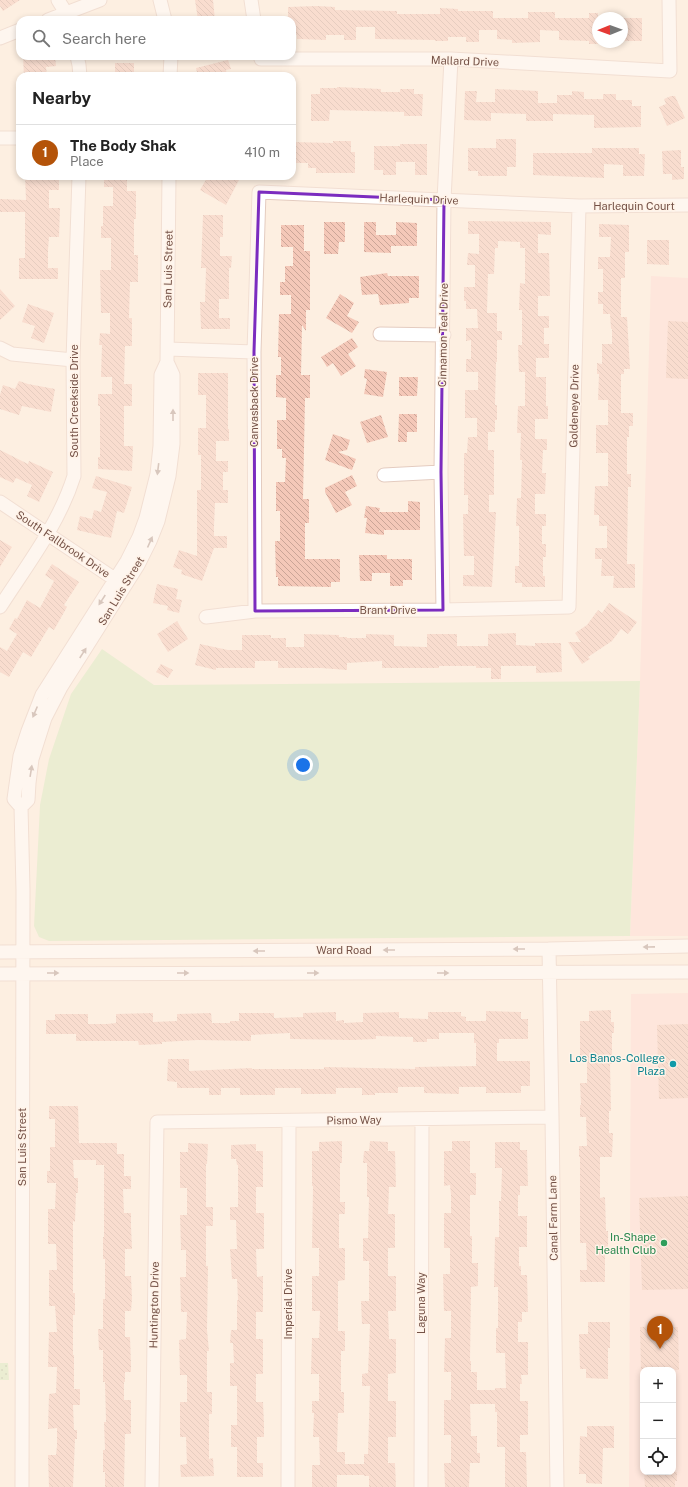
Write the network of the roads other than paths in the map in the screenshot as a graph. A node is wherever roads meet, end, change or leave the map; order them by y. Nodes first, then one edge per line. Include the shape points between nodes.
1 (58, 0) edge
2 (100, 0) edge
3 (160, 0) edge
4 (251, 0) edge
5 (669, 0) edge
6 (66, 16) edge
7 (69, 16) edge
8 (164, 16) edge
9 (253, 16) edge
10 (16, 32) edge
11 (0, 38) edge
12 (296, 58) edge
13 (78, 60) edge
14 (171, 60) edge
15 (450, 60) junction
16 (80, 72) edge
17 (170, 72) edge
18 (0, 138) edge
19 (16, 138) edge
20 (79, 180) edge
21 (169, 180) edge
22 (259, 192) joint
23 (444, 200) junction
24 (688, 205) edge
25 (579, 206) junction
26 (380, 334) dead end
27 (444, 335) junction
28 (0, 348) edge
29 (254, 352) junction
30 (168, 355) junction
31 (73, 360) junction
32 (441, 472) junction
33 (384, 475) dead end
34 (0, 502) edge
35 (47, 535) junction
36 (121, 582) junction
37 (0, 607) edge
38 (569, 607) joint
39 (443, 610) junction
40 (255, 611) junction
41 (206, 617) dead end
42 (688, 946) edge
43 (549, 949) junction
44 (0, 952) edge
45 (23, 952) junction
46 (688, 972) edge
47 (23, 973) junction
48 (549, 973) junction
49 (0, 974) edge
50 (552, 1117) junction
51 (422, 1119) junction
52 (289, 1121) junction
53 (157, 1122) joint
54 (22, 1487) edge
55 (152, 1487) edge
56 (288, 1487) edge
57 (421, 1487) edge
58 (556, 1487) edge

1 - 6 street
2 - 7 street
3 - 8 street
4 - 9 street
5 - 15 street, Mallard Drive via 670,71
10 - 11 street
12 - 15 street, Mallard Drive
13 - 16 street
14 - 17 street
15 - 23 street, Cinnamon Teal Drive
18 - 19 street
20 - 31 street, South Creekside Drive
21 - 30 street, San Luis Street
22 - 23 street, Harlequin Drive
22 - 29 street, Canvasback Drive
23 - 25 street, Harlequin Drive
23 - 27 street, Cinnamon Teal Drive
24 - 25 street, Harlequin Court
25 - 38 street, Goldeneye Drive
26 - 27 street
27 - 32 street, Cinnamon Teal Drive
28 - 31 street via 12,354
29 - 30 street
29 - 40 street, Canvasback Drive
30 - 36 street, San Luis Street via 173,376 173,444 169,476 162,508 150,541
31 - 35 street, South Creekside Drive via 74,476 68,494
32 - 33 street
32 - 39 street, Cinnamon Teal Drive
34 - 35 street, South Fallbrook Drive
35 - 36 street, South Fallbrook Drive
35 - 37 street, South Creekside Drive
36 - 45 street, San Luis Street via 45,718 32,759 28,800 21,807
38 - 39 street, Brant Drive
39 - 40 street, Brant Drive
40 - 41 street, Brant Drive
42 -> 43 street, Ward Road
43 -> 45 street, Ward Road
43 - 48 street, Canal Farm Lane
44 - 45 street, Ward Road
45 - 47 street, San Luis Street
46 - 48 street
47 -> 48 street
47 - 49 street
47 - 54 street, San Luis Street
48 - 50 street, Canal Farm Lane
50 - 51 street, Pismo Way
50 - 58 street, Canal Farm Lane
51 - 52 street, Pismo Way
51 - 57 street, Laguna Way
52 - 53 street, Pismo Way
52 - 56 street, Imperial Drive
53 - 55 street, Huntington Drive

